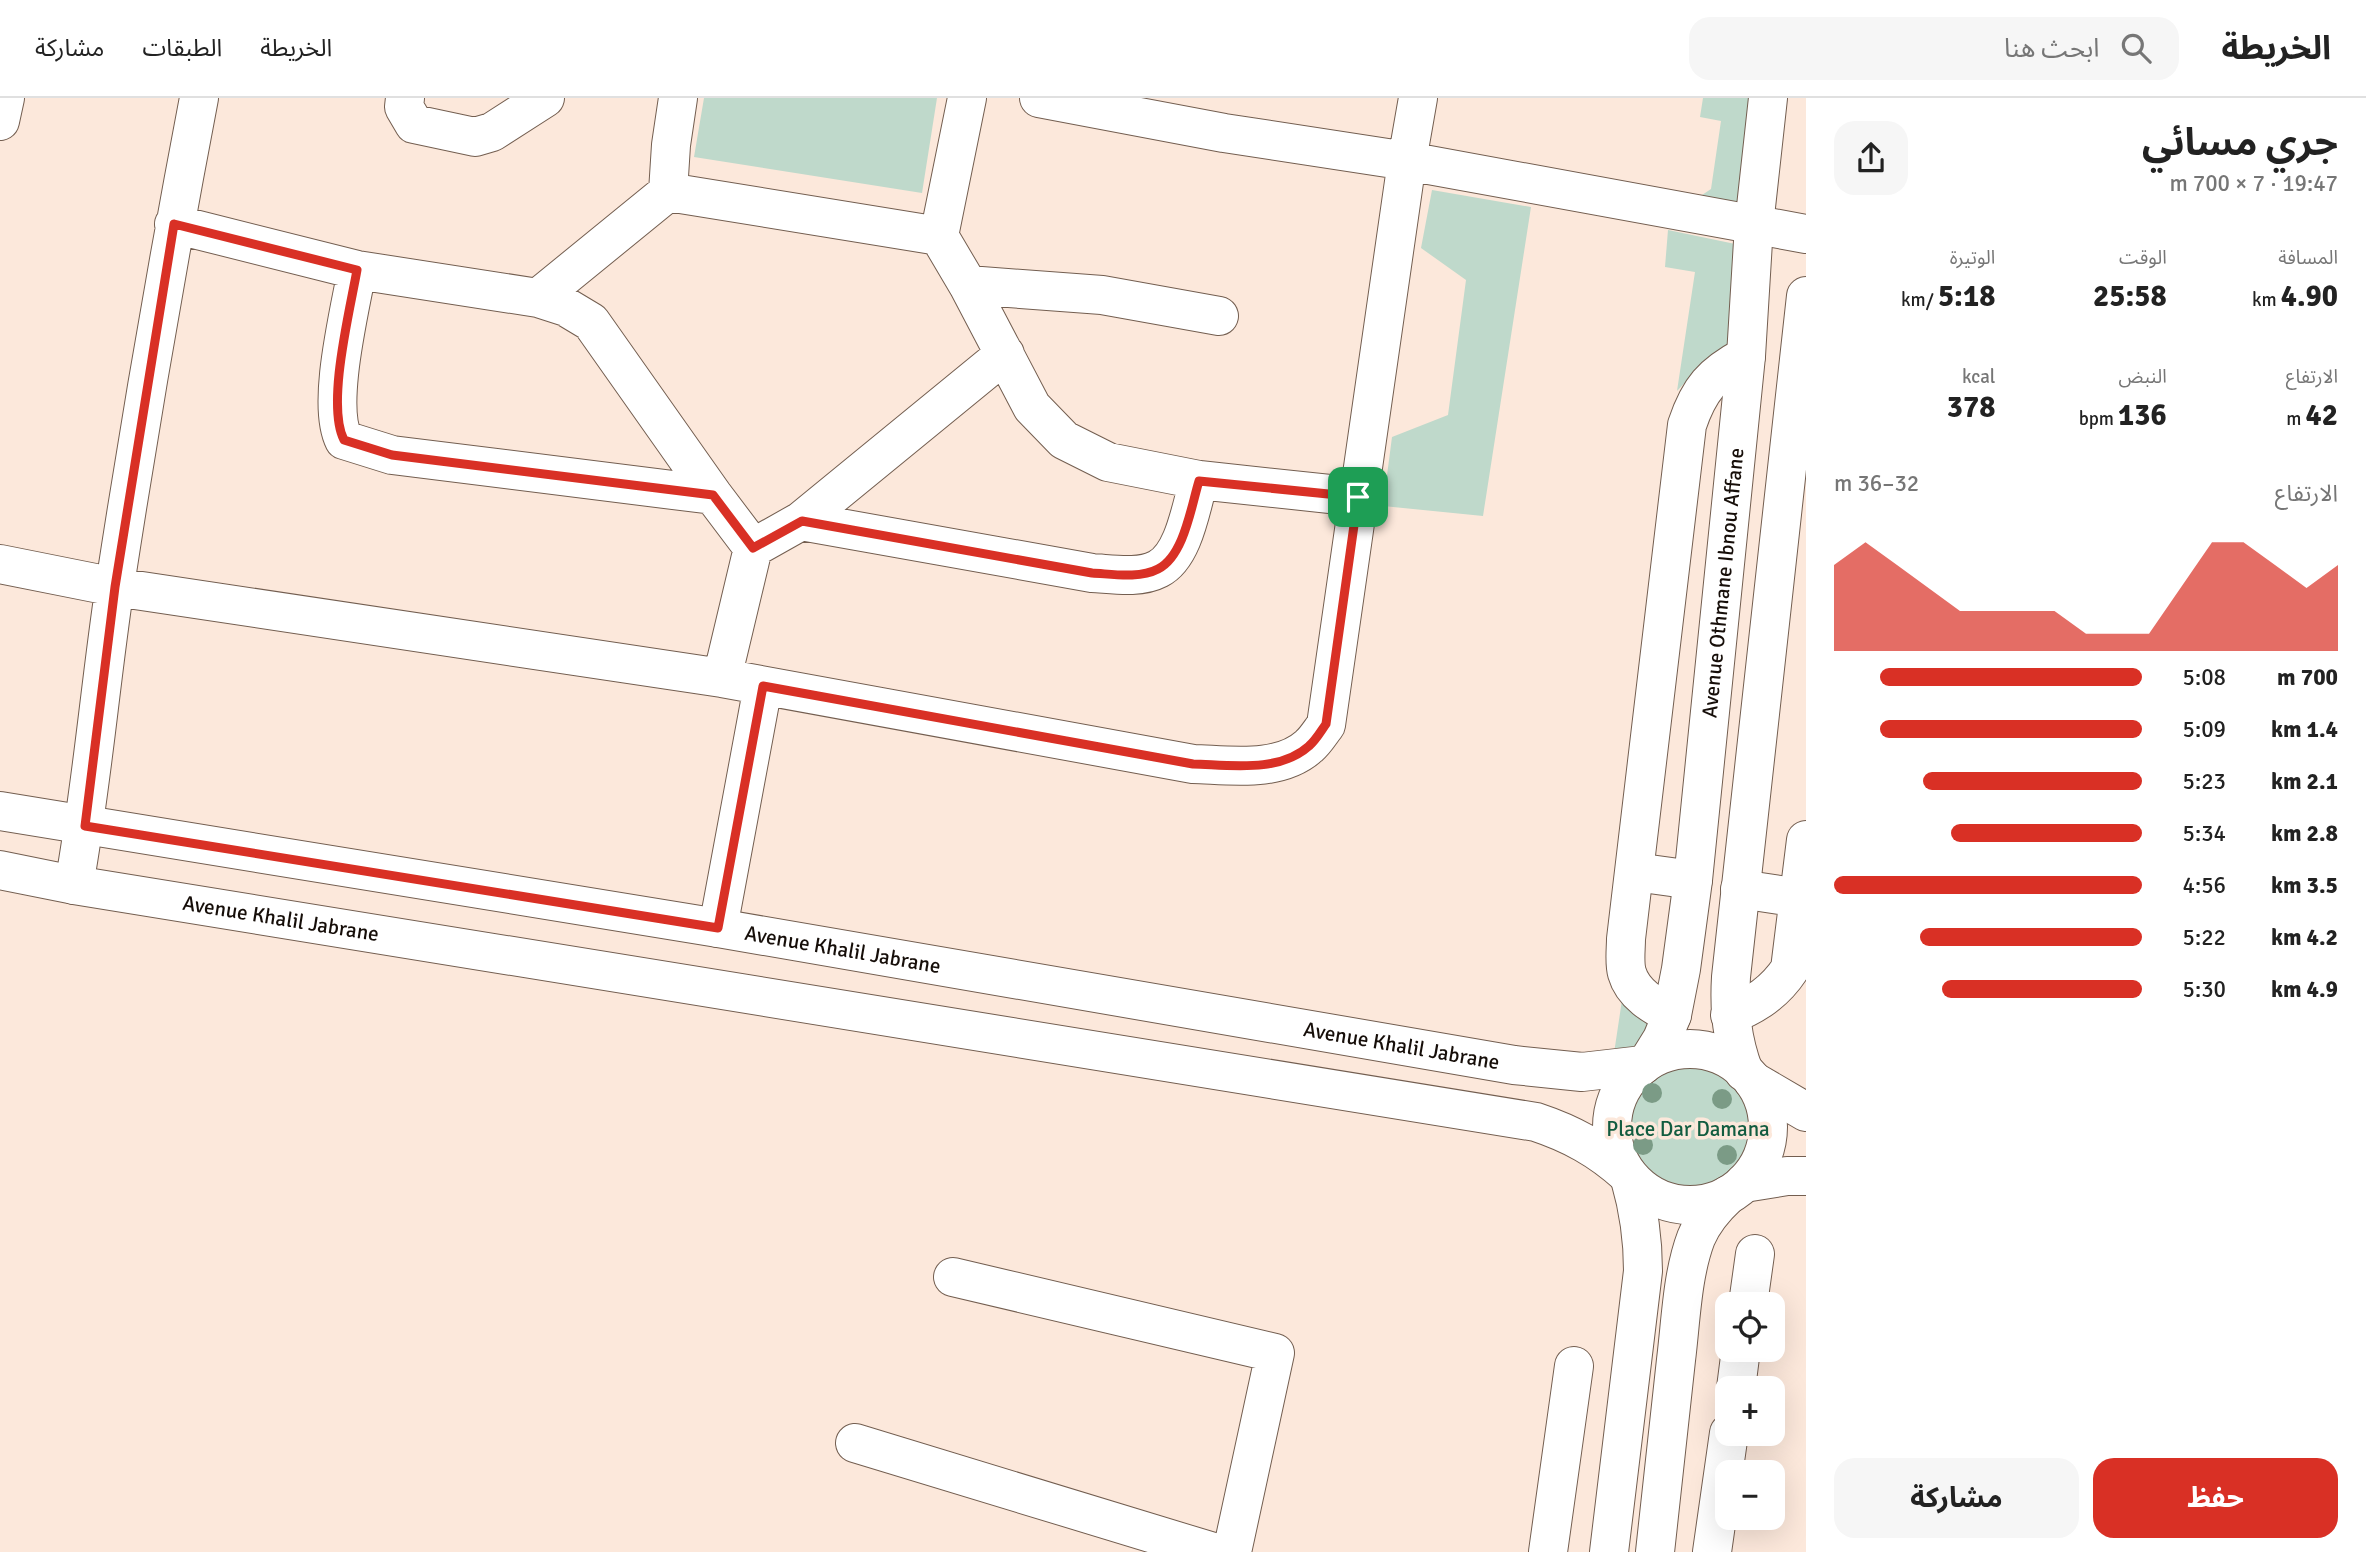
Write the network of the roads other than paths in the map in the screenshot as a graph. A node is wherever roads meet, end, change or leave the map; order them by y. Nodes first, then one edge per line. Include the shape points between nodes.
1 (199, 98) edge
2 (405, 98) edge
3 (545, 98) edge
4 (678, 98) edge
5 (967, 98) edge
6 (1039, 98) edge
7 (1418, 98) edge
8 (1768, 98) edge
9 (1407, 161) junction
10 (668, 192) junction
11 (174, 224) junction
12 (1754, 225) junction
13 (1806, 234) edge
14 (939, 236) junction
15 (357, 270) junction
16 (968, 285) junction
17 (1806, 296) edge
18 (538, 298) junction
19 (1219, 316) dead end
20 (1005, 354) junction
21 (1746, 356) junction
22 (1802, 368) edge
23 (1199, 481) junction
24 (713, 495) junction
25 (1358, 497) junction
26 (802, 521) junction
27 (753, 548) junction
28 (0, 564) edge
29 (115, 587) junction
30 (722, 678) junction
31 (763, 686) junction
32 (0, 811) edge
33 (85, 826) junction
34 (1806, 840) edge
35 (0, 870) edge
36 (1635, 872) junction
37 (1693, 880) junction
38 (74, 885) junction
39 (1740, 890) junction
40 (1802, 898) edge
41 (718, 928) junction
42 (1672, 1015) junction
43 (1730, 1015) junction
44 (1646, 1062) junction
45 (1749, 1077) junction
46 (1806, 1112) edge
47 (1628, 1176) junction
48 (1806, 1176) edge
49 (1736, 1189) junction
50 (1755, 1254) dead end
51 (953, 1277) dead end
52 (1750, 1292) edge
53 (1574, 1366) dead end
54 (855, 1443) dead end
55 (1727, 1446) edge
56 (1213, 1552) edge
57 (1232, 1552) edge
58 (1548, 1552) edge
59 (1609, 1552) edge
60 (1655, 1552) edge
61 (1712, 1552) edge

1 - 11 street
2 - 3 street via 404,107 414,124 475,137 492,132
4 - 10 street
5 - 14 street
6 - 9 street
7 - 9 street
8 - 12 street, Avenue Othmane Ibnou Affane
9 - 12 street
9 - 25 street
10 - 14 street
10 - 18 street
11 - 15 street
11 - 29 street
12 - 13 street
12 - 21 street, Avenue Othmane Ibnou Affane
14 - 16 street
15 - 18 street
15 - 24 street via 338,397 339,430 344,440 392,455
16 - 19 street via 1102,295
16 - 20 street
17 - 22 street
18 - 24 street via 591,321
20 - 23 street via 1032,407 1064,440 1108,462
20 - 26 street
21 - 36 street via 1707,383 1686,425
21 - 37 street, Avenue Othmane Ibnou Affane
22 - 39 street
23 - 25 street
23 - 26 street via 1178,550 1158,569 1133,575 1092,573
24 - 27 street
25 - 31 street via 1326,724 1309,747 1286,759 1258,766 1193,764
26 - 27 street
27 - 30 street
28 - 29 street
29 - 30 street
29 - 33 street
30 - 31 street
31 - 41 street
32 - 33 street, Avenue Khalil Jabrane
33 - 38 street
33 - 41 street, Avenue Khalil Jabrane
34 - 40 street
35 - 38 street, Avenue Khalil Jabrane
36 - 37 street
36 - 42 street via 1626,972 1650,1005
37 - 42 street, Avenue Othmane Ibnou Affane
38 - 47 street, Avenue Khalil Jabrane via 1536,1122 1588,1144
39 - 40 street
39 - 43 street
40 - 43 street via 1790,969 1780,984 1753,1006
41 - 44 street, Avenue Khalil Jabrane via 1514,1065 1582,1072
42 - 44 street, Avenue Othmane Ibnou Affane
43 - 45 street via 1737,1054
44 - 45 street via 1665,1053 1699,1050 1731,1061
44 - 47 street via 1629,1078 1612,1115 1616,1156
45 - 46 street
45 - 49 street via 1765,1107 1768,1134 1756,1169
47 - 49 street via 1651,1195 1676,1204 1712,1202
47 - 59 street via 1639,1209 1643,1271
48 - 49 street
49 - 60 street via 1705,1221 1690,1259
50 - 52 street
51 - 57 street via 1275,1353
53 - 58 street
54 - 56 street
55 - 61 street

